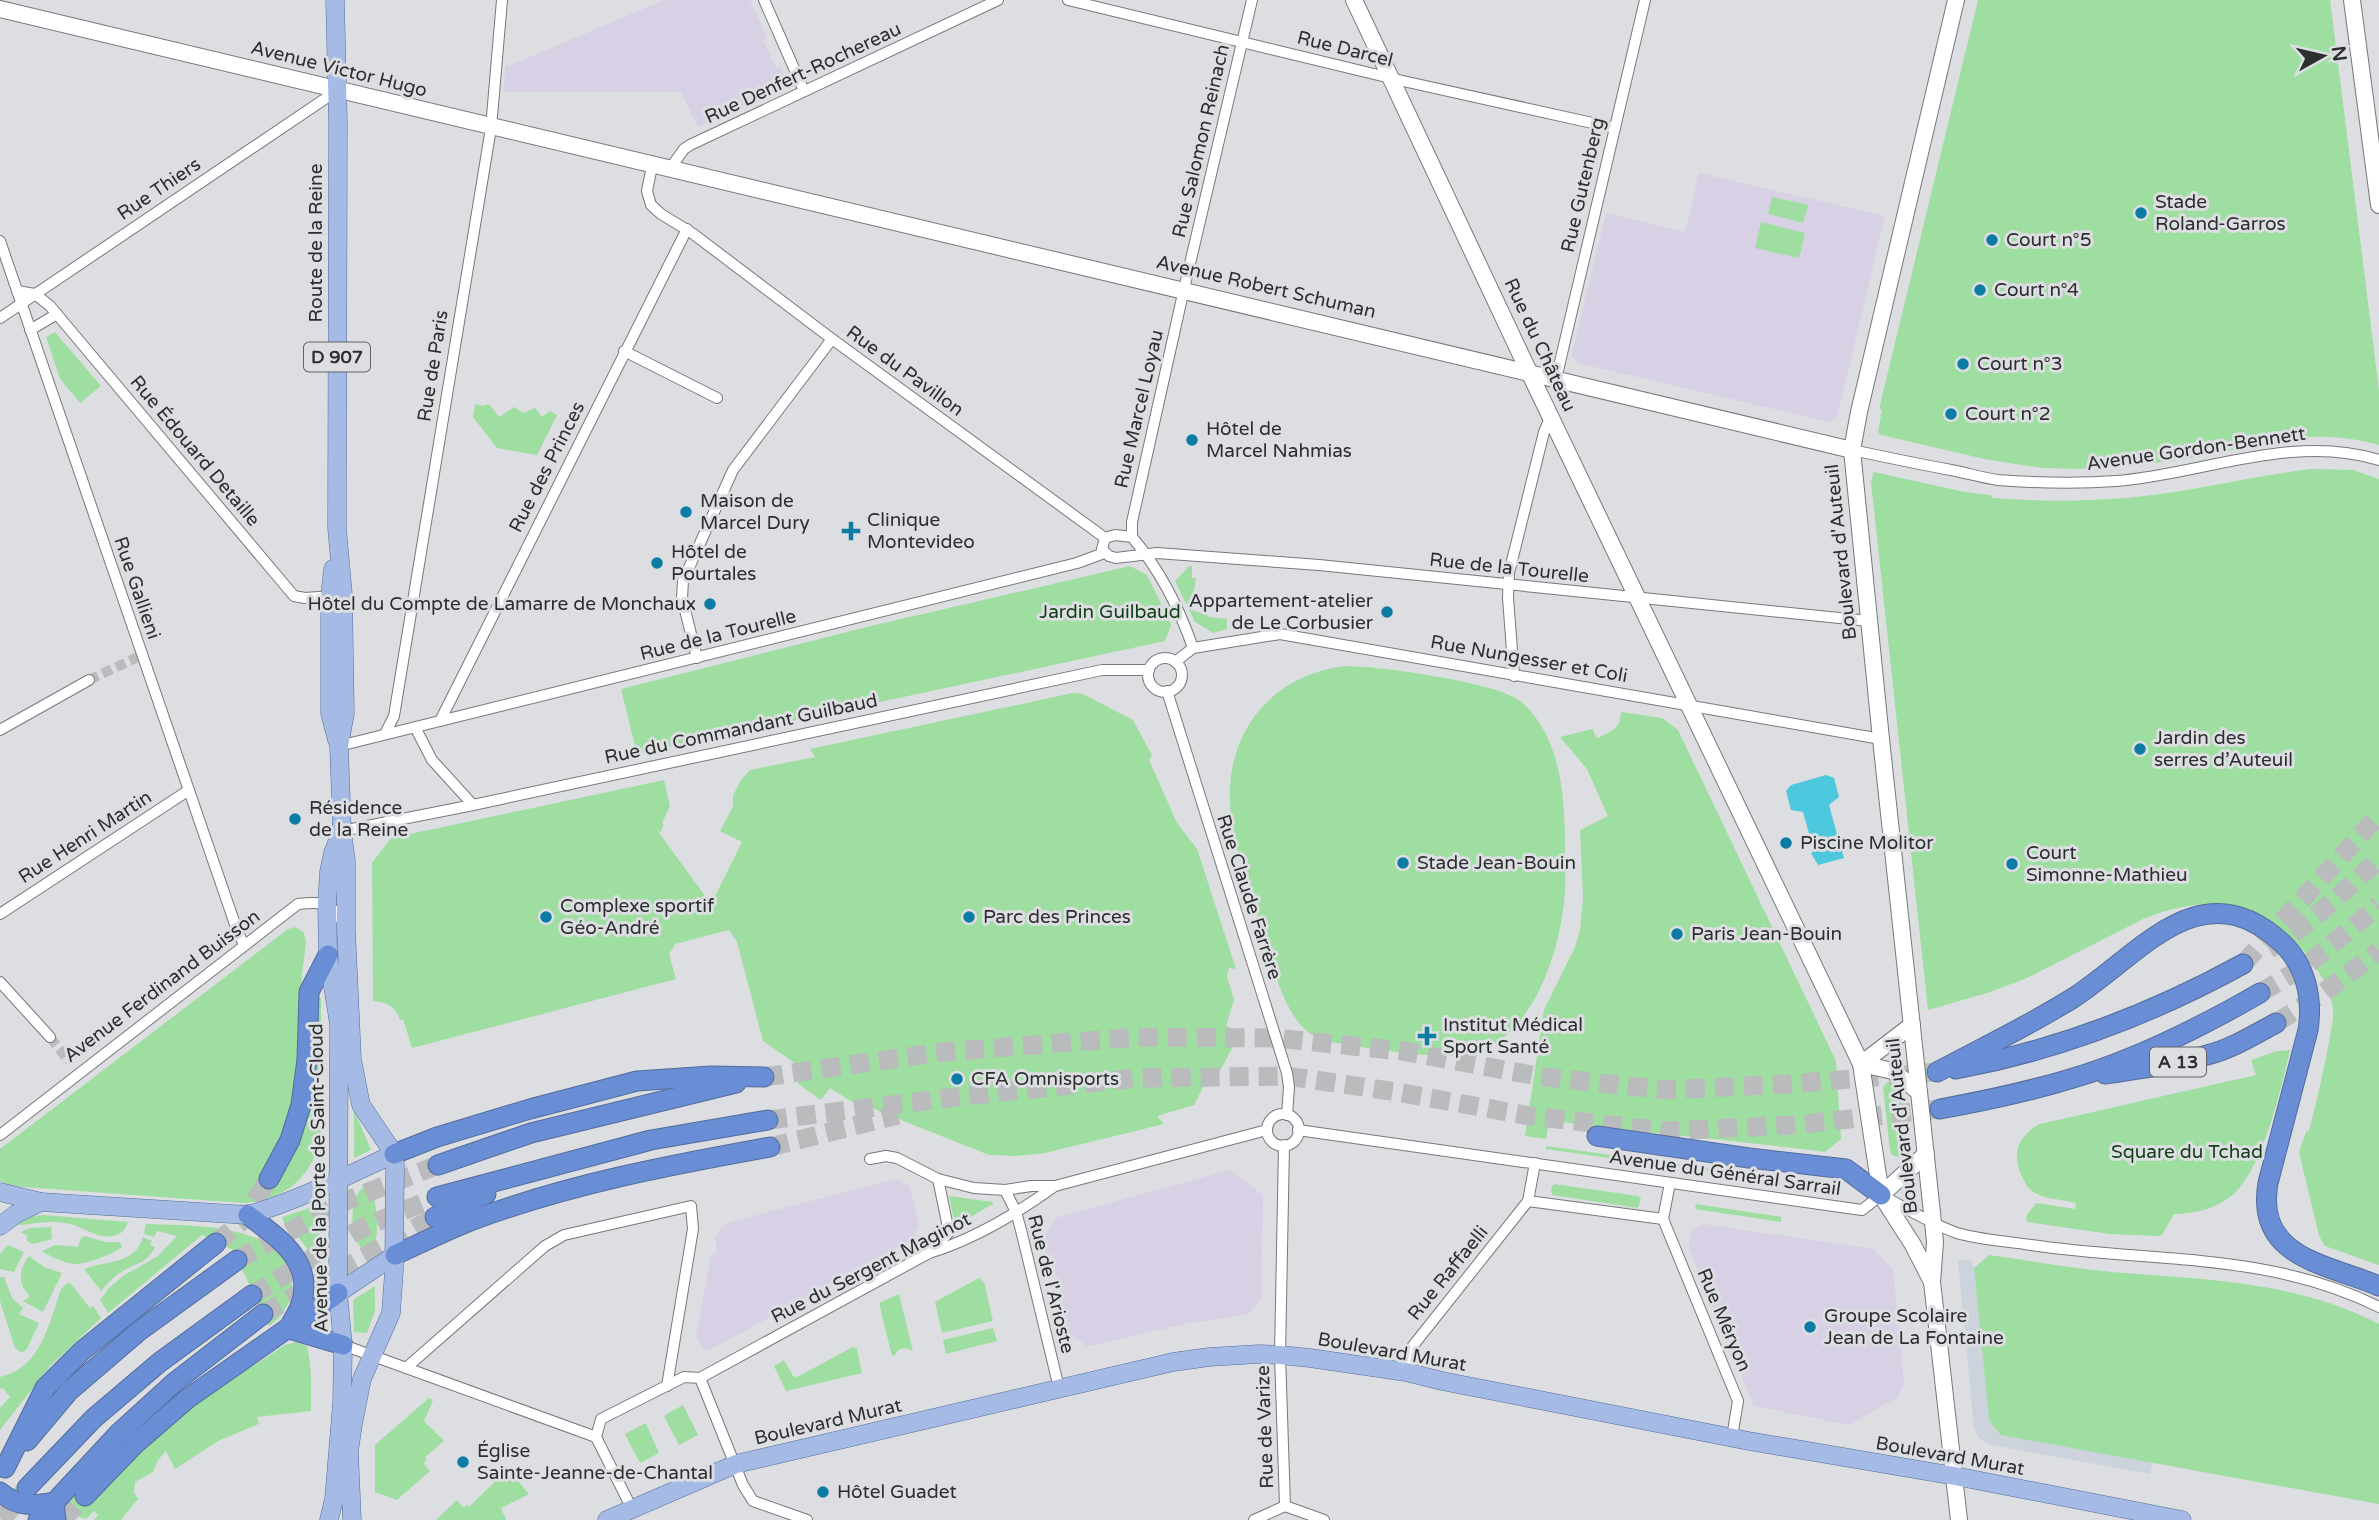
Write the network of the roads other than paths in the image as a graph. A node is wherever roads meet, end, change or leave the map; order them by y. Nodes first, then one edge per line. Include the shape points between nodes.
1 (335, 0) edge
2 (502, 0) edge
3 (764, 0) edge
4 (998, 0) edge
5 (1068, 0) edge
6 (1252, 0) edge
7 (1353, 0) edge
8 (1645, 0) edge
9 (1956, 0) edge
10 (2353, 0) edge
11 (0, 9) edge
12 (1242, 42) junction
13 (1391, 78) junction
14 (338, 90) junction
15 (804, 91) junction
16 (491, 128) junction
17 (1615, 128) junction
18 (652, 166) junction
19 (668, 170) junction
20 (2379, 205) edge
21 (687, 229) junction
22 (0, 241) edge
23 (1184, 289) junction
24 (17, 291) junction
25 (35, 294) junction
26 (21, 304) junction
27 (57, 314) junction
28 (0, 318) edge
29 (30, 330) junction
30 (832, 340) junction
31 (624, 351) junction
32 (1529, 372) junction
33 (1556, 379) junction
34 (717, 398) dead end
35 (1550, 416) junction
36 (1852, 450) junction
37 (2379, 460) edge
38 (1132, 537) junction
39 (1105, 538) junction
40 (1104, 552) junction
41 (1146, 553) junction
42 (1508, 586) junction
43 (336, 595) junction
44 (1639, 597) junction
45 (1869, 621) junction
46 (1193, 648) junction
47 (697, 658) junction
48 (1175, 662) junction
49 (1149, 670) junction
50 (1514, 676) junction
51 (89, 680) tunnel mouth
52 (1167, 691) junction
53 (1691, 706) junction
54 (440, 721) junction
55 (415, 727) junction
56 (0, 730) edge
57 (385, 734) junction
58 (1881, 739) junction
59 (339, 746) junction
60 (189, 790) junction
61 (473, 805) junction
62 (342, 831) junction
63 (327, 904) junction
64 (0, 914) edge
65 (346, 929) junction
66 (244, 945) junction
67 (328, 955) junction
68 (2243, 964) tunnel mouth
69 (0, 982) edge
70 (2260, 993) tunnel mouth
71 (2276, 1023) tunnel mouth
72 (1912, 1025) junction
73 (50, 1037) tunnel mouth
74 (1861, 1064) junction
75 (2073, 1078) junction
76 (1919, 1091) junction
77 (1940, 1110) tunnel mouth
78 (1287, 1115) junction
79 (768, 1120) tunnel mouth
80 (1267, 1130) junction
81 (1298, 1130) junction
82 (0, 1135) edge
83 (1597, 1136) dead end
84 (1284, 1145) junction
85 (770, 1147) tunnel mouth
86 (1926, 1153) junction
87 (394, 1154) junction
88 (870, 1159) dead end
89 (1535, 1163) junction
90 (438, 1165) tunnel mouth
91 (269, 1179) tunnel mouth
92 (938, 1179) junction
93 (337, 1180) junction
94 (1670, 1183) junction
95 (1055, 1186) junction
96 (1005, 1190) junction
97 (0, 1192) edge
98 (1881, 1195) junction
99 (1528, 1201) junction
100 (41, 1202) junction
101 (436, 1207) tunnel mouth
102 (1016, 1212) junction
103 (248, 1215) junction
104 (1662, 1219) junction
105 (1933, 1222) junction
106 (0, 1226) edge
107 (216, 1243) tunnel mouth
108 (929, 1252) junction
109 (395, 1255) junction
110 (237, 1260) tunnel mouth
111 (1932, 1282) junction
112 (2379, 1286) edge
113 (338, 1293) junction
114 (252, 1295) tunnel mouth
115 (2379, 1307) edge
116 (263, 1314) tunnel mouth
117 (289, 1329) junction
118 (343, 1345) junction
119 (1280, 1355) junction
120 (373, 1357) junction
121 (406, 1368) junction
122 (1406, 1372) junction
123 (700, 1378) junction
124 (667, 1386) junction
125 (1059, 1388) junction
126 (596, 1437) junction
127 (1732, 1437) junction
128 (736, 1464) junction
129 (1955, 1476) junction
130 (27, 1488) tunnel mouth
131 (0, 1492) edge
132 (85, 1496) tunnel mouth
133 (1285, 1506) junction
134 (632, 1509) junction
135 (55, 1511) edge
136 (38, 1520) edge
137 (328, 1520) edge
138 (352, 1520) edge
139 (607, 1520) edge
140 (807, 1520) edge
141 (1254, 1520) edge
142 (1324, 1520) edge
143 (1959, 1520) edge
144 (2182, 1520) edge

1 - 14 main road, Route de la Reine / D 907
2 - 16 street, Rue de Paris
3 - 15 street
4 - 15 street, Rue Denfert-Rochereau
5 - 12 street, Rue Darcel
6 - 12 street, Rue Salomon Reinach
7 - 13 street, Rue du Château
8 - 17 street, Rue Gutenberg
9 - 36 street, Boulevard d'Auteuil
10 - 20 street
11 - 14 street, Avenue Victor Hugo
12 - 13 street, Rue Darcel
12 - 23 street, Rue Salomon Reinach
13 - 17 street, Rue Darcel
13 - 32 street, Rue du Château
14 - 16 street, Avenue Victor Hugo
14 - 25 street, Rue Thiers
14 - 43 main road, Route de la Reine / D 907
15 - 19 street, Rue Denfert-Rochereau via 684,149
16 - 18 street, Avenue Victor Hugo
16 - 57 street, Rue de Paris via 396,708
17 - 33 street, Rue Gutenberg
18 - 19 street, Avenue Victor Hugo
18 - 21 street, Rue du Pavillon via 647,191 651,205
19 - 23 street, Avenue Robert Schuman
21 - 30 street, Rue du Pavillon
21 - 31 street, Rue des Princes
22 - 24 street, Rue Gallieni
23 - 32 street, Avenue Robert Schuman
23 - 38 street, Rue Marcel Loyau
24 - 25 street
24 - 26 street, Rue Gallieni
25 - 26 street, Rue Thiers
25 - 27 street, Rue Édouard Detaille
26 - 28 street, Rue Thiers
26 - 29 street, Rue Gallieni
27 - 29 street
27 - 43 street, Rue Édouard Detaille via 295,596
29 - 60 street, Rue Gallieni
30 - 39 street, Rue du Pavillon
30 - 47 street via 733,470 683,581 682,598
31 - 34 street
31 - 54 street, Rue des Princes
32 - 33 street, Avenue Robert Schuman
32 - 35 street, Rue du Château
33 - 36 street, Avenue Robert Schuman
35 - 42 street
35 - 44 street, Rue du Château
36 - 37 street, Avenue Gordon-Bennett via 1996,480 2078,484 2196,470 2281,453 2343,451
36 - 45 street, Boulevard d'Auteuil
38 - 39 street
38 - 41 street
39 - 40 street
40 - 41 street, Rue de la Tourelle via 1116,558
40 - 47 street, Rue de la Tourelle via 1077,563
41 - 42 street, Rue de la Tourelle via 1319,565
41 - 46 street via 1161,575
42 - 44 street, Rue de la Tourelle
42 - 50 street
43 - 59 main road, Route de la Reine / D 907 via 345,713
44 - 45 street, Rue de la Tourelle
44 - 53 street, Rue du Château
45 - 58 street, Boulevard d'Auteuil
46 - 48 street, Rue Nungesser et Coli
46 - 50 street, Rue Nungesser et Coli via 1280,634
47 - 54 street, Rue de la Tourelle
48 - 49 street, Rue du Commandant Guilbaud via 1160,659
48 - 52 street via 1181,677 1176,687
49 - 52 street via 1152,686
49 - 61 street, Rue du Commandant Guilbaud via 1102,670
50 - 53 street, Rue Nungesser et Coli
51 - 56 street
52 - 78 street, Rue Claude Farrère via 1287,1073
53 - 58 street, Rue Nungesser et Coli
53 - 74 street, Rue du Château
54 - 55 street, Rue de la Tourelle
55 - 57 street, Rue de la Tourelle
55 - 61 street via 432,760
57 - 59 street, Rue de la Tourelle
58 - 72 street, Boulevard d'Auteuil
59 - 62 main road, Route de la Reine / D 907
60 - 64 street, Rue Henri Martin
60 - 66 street, Rue Gallieni
61 - 62 street, Rue du Commandant Guilbaud
62 - 63 main road, Avenue de la Porte de Saint-Cloud via 329,872
62 - 65 main road, Avenue de la Porte de Saint-Cloud
63 - 65 street via 335,908
63 - 66 street, Avenue Ferdinand Buisson via 299,904
63 - 67 main road, Avenue de la Porte de Saint-Cloud
65 - 87 main road, Avenue de la Porte de Saint-Cloud via 352,1059 362,1105
66 - 82 street, Avenue Ferdinand Buisson via 76,1070
67 - 91 highway via 309,992 301,1105 290,1140
67 - 93 main road, Avenue de la Porte de Saint-Cloud via 339,1024
68 - 112 highway via 2174,1000 2093,1033 1937,1072 2073,998 2173,924 2222,914 2263,927 2296,959 2311,1006 2268,1183 2270,1223 2281,1241 2300,1256
69 - 73 street
70 - 75 highway via 2181,1035
71 - 75 highway, A 13 via 2208,1055
72 - 74 street, Boulevard d'Auteuil
72 - 76 street, Boulevard d'Auteuil
74 - 76 street via 1893,1071
74 - 98 street, Boulevard d'Auteuil
75 - 77 highway
76 - 86 street, Boulevard d'Auteuil
78 - 80 street via 1273,1117
78 - 81 street
79 - 101 highway via 651,1140 542,1169
80 - 84 street via 1274,1143
80 - 95 street
81 - 84 street via 1295,1139
81 - 89 street, Avenue du Général Sarrail
83 - 98 highway via 1846,1169
84 - 119 street, Rue de Varize
85 - 109 highway via 658,1167 548,1195 472,1220
86 - 98 street
86 - 105 street, Boulevard d'Auteuil
87 - 90 highway via 437,1136 637,1081 764,1076 531,1133
87 - 93 main road
87 - 109 main road
88 - 92 street via 897,1158
89 - 94 street, Avenue du Général Sarrail
89 - 99 street
92 - 96 street
92 - 108 street via 949,1232
93 - 103 main road
93 - 113 main road, Avenue de la Porte de Saint-Cloud
94 - 98 street, Avenue du Général Sarrail via 1862,1210
94 - 104 street
95 - 96 street
95 - 102 street, Rue du Sergent Maginot
96 - 102 street, Rue de l'Arioste
97 - 100 main road
98 - 105 street
98 - 111 street
99 - 104 street
99 - 122 street, Rue Raffaelli via 1412,1347
100 - 103 main road
100 - 106 main road
102 - 108 street, Rue du Sergent Maginot via 950,1247
102 - 125 street, Rue de l'Arioste
103 - 117 highway via 295,1255 303,1279 302,1303
104 - 127 street, Rue Méryon via 1738,1401
105 - 111 street, Boulevard d'Auteuil
105 - 115 street via 1959,1233 2047,1247 2262,1268 2313,1281
107 - 110 highway via 82,1351 46,1388 5,1468 69,1391 139,1331
108 - 123 street, Rue du Sergent Maginot
109 - 113 main road
109 - 120 main road via 391,1313
111 - 129 street
113 - 117 highway
113 - 118 main road, Avenue de la Porte de Saint-Cloud
114 - 130 highway via 160,1362 94,1418
116 - 135 highway via 175,1382 120,1433
117 - 118 highway
117 - 132 highway via 187,1399
118 - 120 street
118 - 137 main road, Avenue de la Porte de Saint-Cloud via 334,1499
119 - 122 main road, Boulevard Murat
119 - 125 main road, Boulevard Murat via 1173,1362
119 - 133 street, Rue de Varize
120 - 121 street
120 - 138 main road via 362,1379 349,1452
121 - 124 street via 545,1246 564,1235 691,1206 693,1229
121 - 126 street
122 - 127 main road, Boulevard Murat
123 - 124 street, Rue du Sergent Maginot via 684,1377
123 - 128 street
124 - 126 street, Rue du Sergent Maginot via 601,1419
125 - 128 main road, Boulevard Murat
126 - 134 street
127 - 129 main road, Boulevard Murat
128 - 134 main road, Boulevard Murat
128 - 140 street via 753,1501
129 - 143 street
129 - 144 main road, Boulevard Murat
131 - 135 highway via 27,1507
133 - 141 street, Rue de Varize
133 - 142 street
134 - 139 main road, Boulevard Murat
135 - 136 highway

